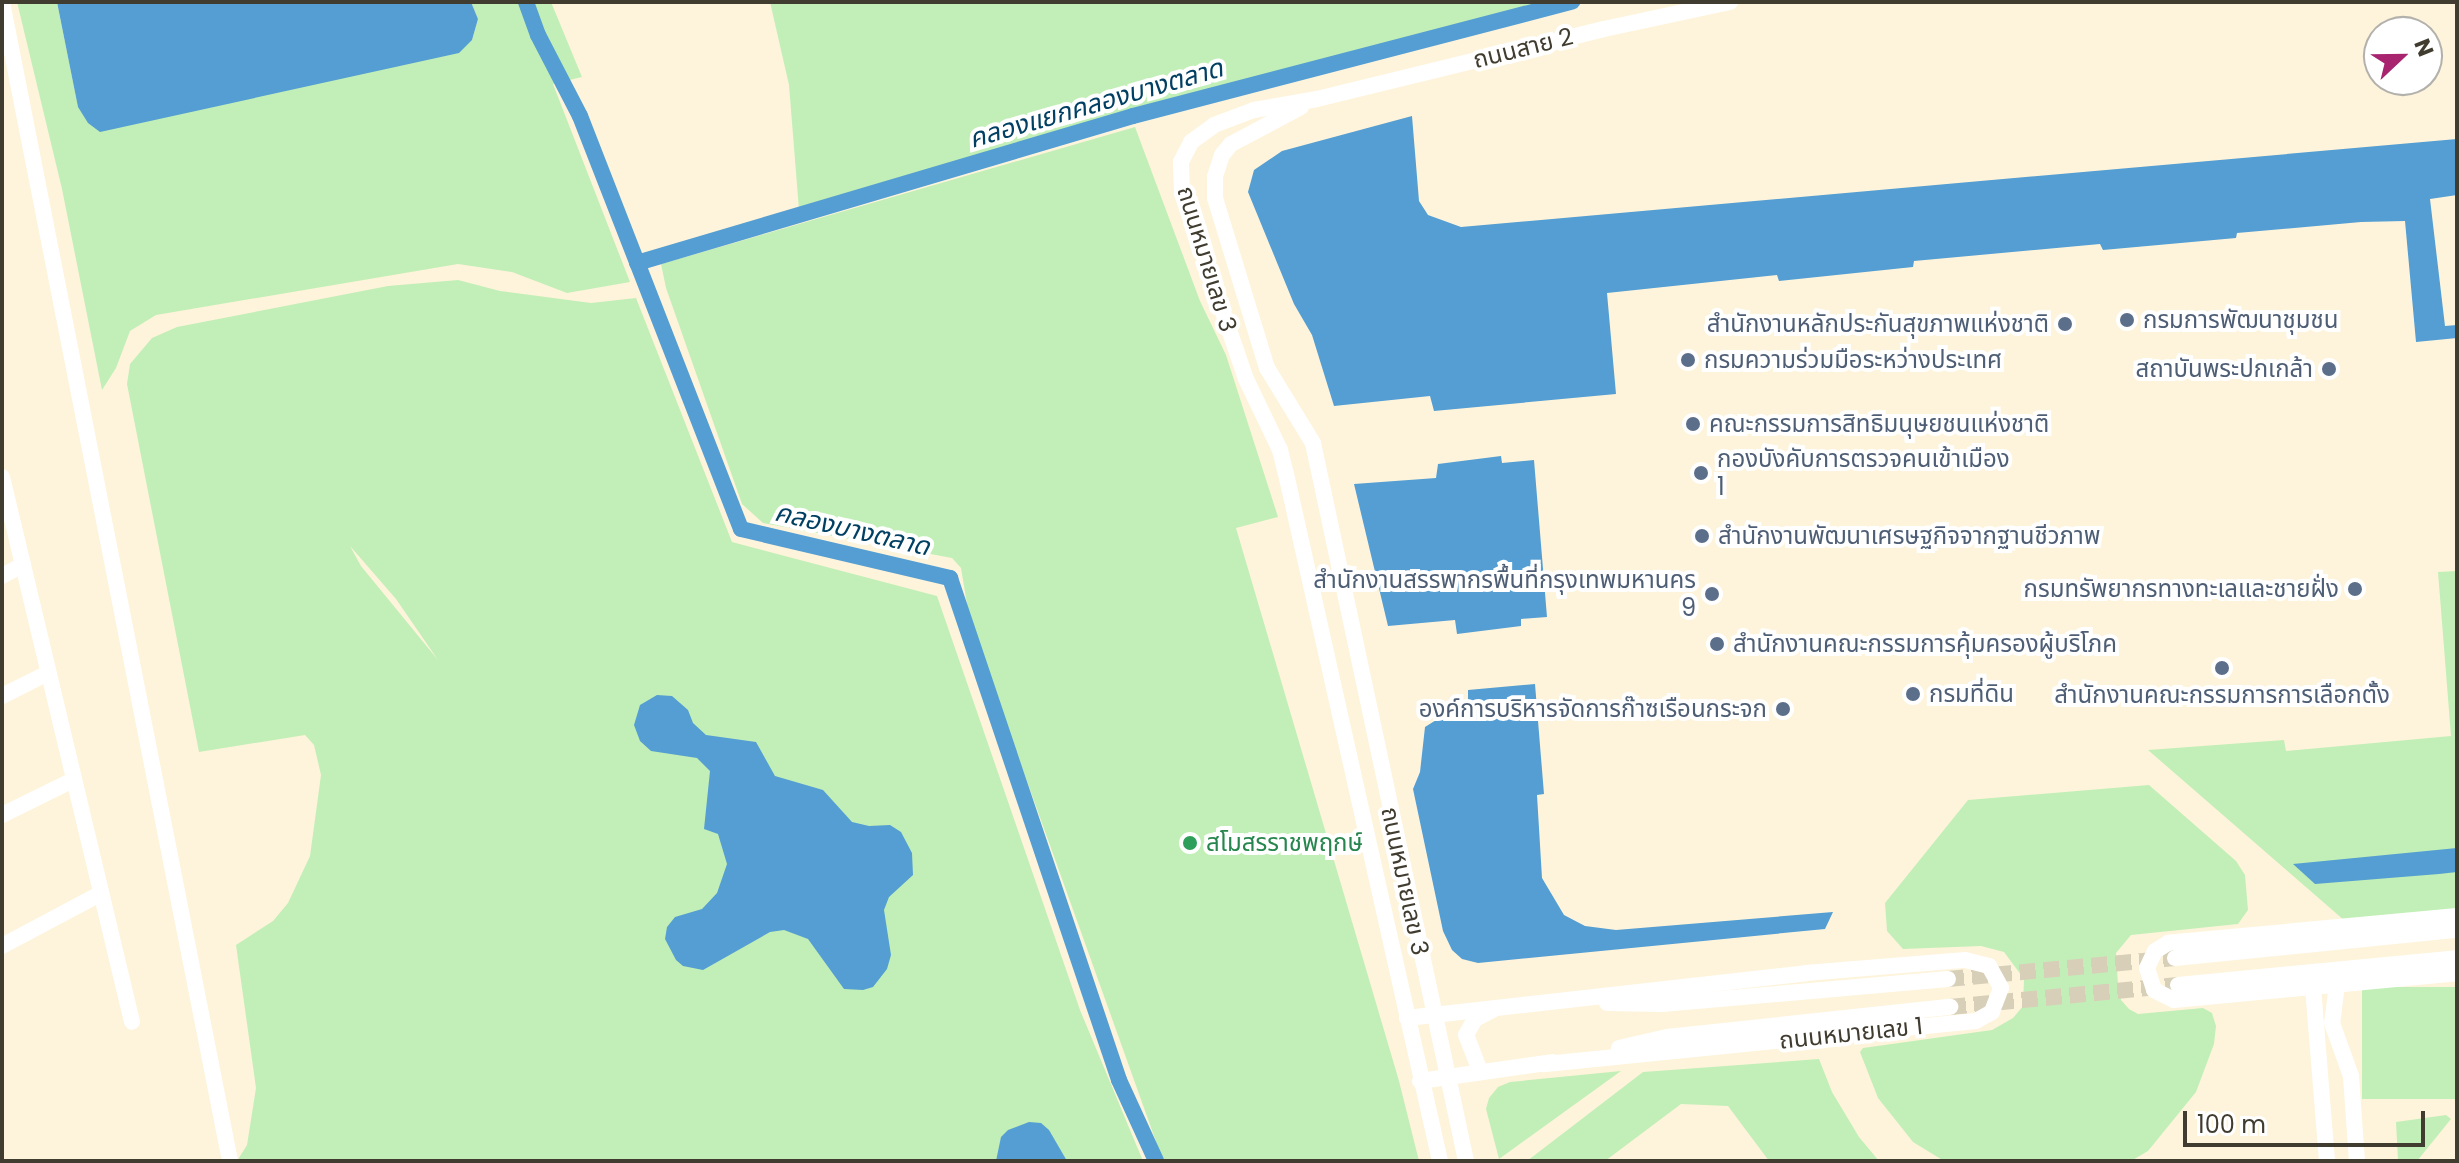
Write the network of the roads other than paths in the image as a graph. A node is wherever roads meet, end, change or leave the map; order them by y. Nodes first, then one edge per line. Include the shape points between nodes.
1 (2, 2) edge
2 (1730, 2) edge
3 (1317, 99) junction
4 (2, 477) edge
5 (23, 565) junction
6 (2, 576) edge
7 (48, 673) junction
8 (2, 696) edge
9 (73, 780) junction
10 (2, 815) edge
11 (100, 894) junction
12 (2457, 916) edge
13 (2457, 930) edge
14 (2, 946) edge
15 (2175, 958) tunnel mouth
16 (2457, 958) edge
17 (2457, 973) edge
18 (1948, 979) tunnel mouth
19 (2337, 984) junction
20 (2178, 985) tunnel mouth
21 (2313, 987) junction
22 (1536, 1002) junction
23 (1502, 1006) junction
24 (1950, 1007) tunnel mouth
25 (1432, 1013) junction
26 (1407, 1018) junction
27 (132, 1022) dead end
28 (1543, 1064) junction
29 (2320, 1066) junction
30 (1480, 1071) junction
31 (2351, 1076) junction
32 (1446, 1077) junction
33 (1420, 1081) junction
34 (226, 1158) edge
35 (1440, 1161) edge
36 (1466, 1161) edge
37 (2327, 1161) edge
38 (2357, 1161) edge

1 - 34 street
2 - 3 street, ถนนสาย 2
3 - 25 street, ถนนหมายเลข 3 via 1231,144 1215,177 1215,198 1267,368 1313,443
3 - 26 street, ถนนหมายเลข 3 via 1254,110 1214,125 1191,142 1181,162 1182,193 1246,379 1280,450
4 - 5 street
5 - 6 street
5 - 7 street
7 - 8 street
7 - 9 street
9 - 10 street
9 - 11 street
11 - 14 street
11 - 27 street
12 - 21 street via 2168,943 2150,959 2150,984 2166,998
13 - 15 street
16 - 20 street
17 - 19 street
18 - 22 street, ถนนหมายเลข 1 via 1662,1004
19 - 21 street
19 - 31 street via 2332,1023
21 - 29 street
22 - 23 street, ถนนหมายเลข 1
22 - 28 street, ถนนหมายเลข 1 via 1806,973 1981,962 1995,972 2000,996 1992,1012 1976,1021
23 - 25 street, ถนนหมายเลข 1
23 - 30 street via 1475,1019 1468,1029 1466,1042
24 - 28 street, ถนนหมายเลข 1 via 1667,1037
25 - 26 street, ถนนหมายเลข 1
25 - 32 street, ถนนหมายเลข 3
26 - 33 street, ถนนหมายเลข 3
28 - 30 street, ถนนหมายเลข 1
29 - 31 street via 2325,1054 2336,1053
29 - 37 street
30 - 32 street, ถนนหมายเลข 1
31 - 38 street
32 - 33 street, ถนนหมายเลข 1
32 - 36 street, ถนนหมายเลข 3
33 - 35 street, ถนนหมายเลข 3

